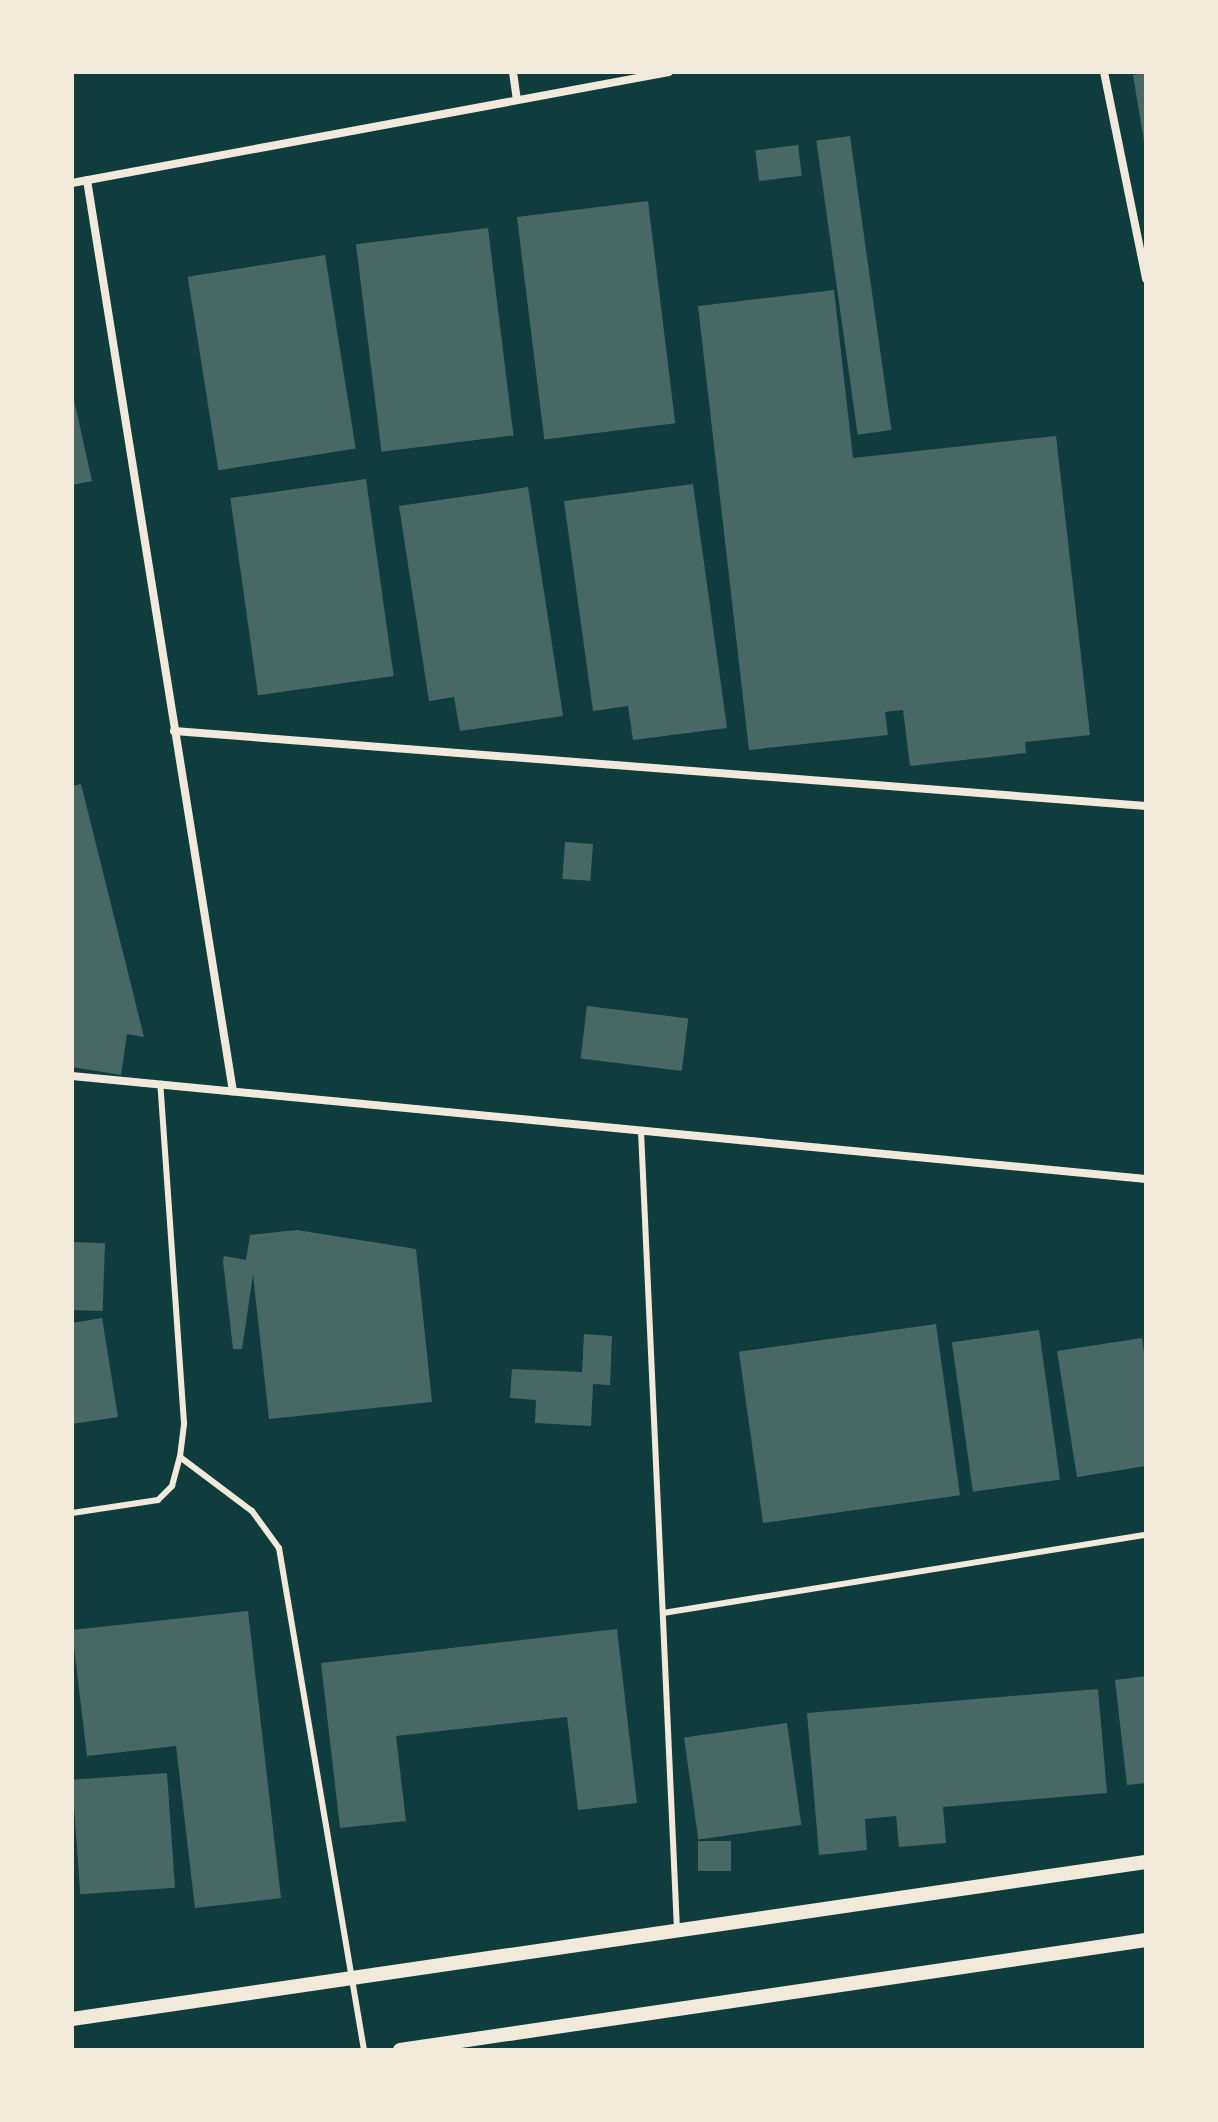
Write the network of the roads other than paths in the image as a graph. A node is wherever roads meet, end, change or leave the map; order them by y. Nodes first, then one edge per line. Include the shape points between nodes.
1 (513, 72) edge
2 (669, 72) edge
3 (1104, 72) edge
4 (517, 100) junction
5 (87, 180) junction
6 (72, 183) edge
7 (1146, 279) edge
8 (174, 731) junction
9 (1146, 806) edge
10 (72, 1076) edge
11 (160, 1084) junction
12 (233, 1091) junction
13 (641, 1131) junction
14 (1146, 1179) edge
15 (180, 1457) junction
16 (72, 1513) edge
17 (1146, 1535) edge
18 (663, 1613) junction
19 (1146, 1862) edge
20 (677, 1930) junction
21 (1146, 1940) edge
22 (353, 1978) junction
23 (72, 2019) edge
24 (364, 2050) edge
25 (400, 2050) edge

1 - 4 street
2 - 4 street
3 - 7 street
4 - 5 street
5 - 6 street
5 - 8 street
8 - 9 street
8 - 12 street
10 - 11 street
11 - 12 street
11 - 15 lane via 184,1423
12 - 13 street
13 - 14 street
13 - 18 lane
15 - 16 lane via 172,1486 158,1500
15 - 22 lane via 252,1511 279,1548
17 - 18 lane
18 - 20 lane
19 - 20 street
20 - 22 street
21 - 25 street
22 - 23 street
22 - 24 lane

